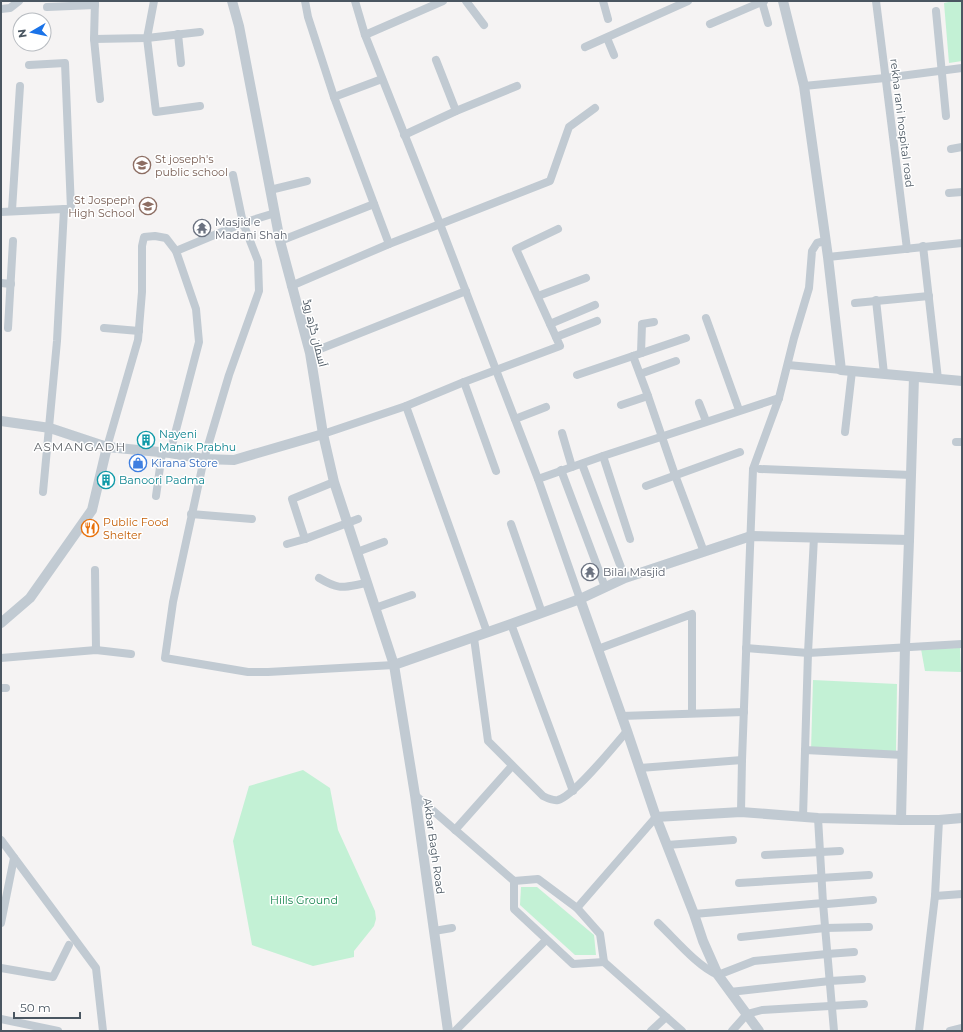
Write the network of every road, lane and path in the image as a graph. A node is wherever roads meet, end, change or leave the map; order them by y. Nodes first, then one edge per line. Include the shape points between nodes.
1 (19, 1) edge
2 (154, 1) edge
3 (232, 1) edge
4 (305, 1) edge
5 (355, 1) edge
6 (443, 1) edge
7 (466, 1) edge
8 (603, 1) edge
9 (688, 1) edge
10 (763, 1) edge
11 (783, 1) edge
12 (876, 1) edge
13 (95, 3) edge
14 (48, 7) dead end
15 (1, 9) edge
16 (936, 11) dead end
17 (608, 19) dead end
18 (768, 23) dead end
19 (710, 24) dead end
20 (484, 25) dead end
21 (200, 32) dead end
22 (178, 34) junction
23 (365, 35) junction
24 (147, 38) junction
25 (607, 38) junction
26 (94, 39) junction
27 (585, 47) dead end
28 (614, 55) dead end
29 (436, 60) dead end
30 (181, 63) dead end
31 (29, 65) dead end
32 (962, 68) edge
33 (943, 70) junction
34 (885, 78) junction
35 (382, 80) junction
36 (20, 86) dead end
37 (517, 86) dead end
38 (804, 86) junction
39 (334, 97) junction
40 (100, 99) dead end
41 (200, 106) dead end
42 (595, 108) dead end
43 (456, 111) junction
44 (946, 116) dead end
45 (404, 135) junction
46 (962, 147) edge
47 (951, 148) dead end
48 (233, 175) dead end
49 (307, 181) dead end
50 (270, 190) junction
51 (962, 192) edge
52 (949, 193) dead end
53 (374, 204) junction
54 (64, 208) junction
55 (12, 210) junction
56 (1, 212) edge
57 (275, 213) junction
58 (243, 223) junction
59 (440, 224) junction
60 (558, 229) dead end
61 (13, 241) dead end
62 (280, 241) junction
63 (825, 241) junction
64 (962, 243) edge
65 (389, 244) junction
66 (923, 246) junction
67 (907, 249) junction
68 (176, 251) junction
69 (828, 257) junction
70 (586, 278) dead end
71 (1, 283) edge
72 (11, 284) junction
73 (291, 286) junction
74 (466, 291) junction
75 (538, 296) junction
76 (928, 296) junction
77 (876, 300) junction
78 (855, 303) dead end
79 (594, 305) dead end
80 (706, 318) dead end
81 (597, 321) dead end
82 (654, 322) dead end
83 (550, 324) junction
84 (8, 328) dead end
85 (104, 328) dead end
86 (139, 331) junction
87 (556, 337) junction
88 (686, 338) dead end
89 (641, 352) junction
90 (310, 354) junction
91 (633, 356) junction
92 (676, 361) dead end
93 (788, 365) junction
94 (496, 370) junction
95 (841, 370) junction
96 (852, 371) junction
97 (640, 374) junction
98 (884, 374) junction
99 (577, 375) dead end
100 (914, 377) junction
101 (938, 379) junction
102 (962, 381) edge
103 (464, 382) junction
104 (648, 396) junction
105 (778, 398) junction
106 (699, 403) dead end
107 (621, 405) dead end
108 (406, 406) junction
109 (546, 408) dead end
110 (739, 410) junction
111 (515, 419) junction
112 (1, 421) edge
113 (706, 421) junction
114 (50, 428) junction
115 (845, 432) dead end
116 (562, 433) dead end
117 (323, 434) junction
118 (663, 436) junction
119 (107, 447) junction
120 (740, 452) dead end
121 (166, 453) junction
122 (603, 456) junction
123 (204, 459) junction
124 (582, 464) junction
125 (572, 466) junction
126 (561, 470) junction
127 (760, 470) dead end
128 (496, 471) dead end
129 (675, 475) junction
130 (911, 475) junction
131 (538, 479) junction
132 (334, 482) junction
133 (646, 486) dead end
134 (43, 492) dead end
135 (156, 496) dead end
136 (191, 514) junction
137 (252, 519) dead end
138 (358, 519) dead end
139 (348, 523) junction
140 (511, 524) dead end
141 (751, 536) junction
142 (814, 537) junction
143 (305, 539) junction
144 (630, 539) dead end
145 (910, 540) junction
146 (384, 542) dead end
147 (286, 544) dead end
148 (357, 552) junction
149 (704, 552) junction
150 (95, 570) dead end
151 (319, 578) dead end
152 (625, 578) junction
153 (367, 583) junction
154 (605, 587) junction
155 (412, 595) dead end
156 (580, 599) junction
157 (375, 608) junction
158 (542, 613) junction
159 (1, 623) edge
160 (511, 624) junction
161 (487, 632) junction
162 (474, 638) junction
163 (962, 644) edge
164 (905, 647) junction
165 (746, 648) junction
166 (96, 650) junction
167 (598, 650) junction
168 (808, 653) junction
169 (130, 654) dead end
170 (1, 658) edge
171 (394, 665) junction
172 (744, 712) junction
173 (692, 713) junction
174 (621, 716) junction
175 (627, 731) junction
176 (805, 750) junction
177 (903, 754) junction
178 (742, 760) junction
179 (512, 766) junction
180 (640, 768) junction
181 (573, 791) junction
182 (415, 795) junction
183 (741, 812) junction
184 (656, 817) junction
185 (803, 817) junction
186 (818, 818) junction
187 (962, 818) edge
188 (901, 820) junction
189 (938, 820) junction
190 (455, 830) junction
191 (1, 840) edge
192 (734, 840) dead end
193 (667, 845) junction
194 (840, 851) dead end
195 (820, 852) junction
196 (765, 854) dead end
197 (14, 858) junction
198 (869, 875) dead end
199 (822, 878) junction
200 (514, 880) junction
201 (739, 882) dead end
202 (962, 894) edge
203 (935, 896) junction
204 (873, 900) dead end
205 (822, 903) junction
206 (577, 908) junction
207 (694, 914) junction
208 (1, 923) edge
209 (658, 923) dead end
210 (868, 927) dead end
211 (452, 928) dead end
212 (825, 928) junction
213 (434, 931) junction
214 (740, 937) dead end
215 (546, 940) junction
216 (69, 945) dead end
217 (854, 952) dead end
218 (827, 954) junction
219 (604, 962) junction
220 (1, 968) edge
221 (718, 975) junction
222 (862, 979) dead end
223 (830, 980) junction
224 (730, 992) junction
225 (864, 1004) dead end
226 (832, 1006) junction
227 (746, 1014) junction
228 (666, 1017) junction
229 (1, 1018) edge
230 (962, 1028) edge
231 (58, 1031) edge
232 (103, 1031) edge
233 (448, 1031) edge
234 (455, 1031) edge
235 (651, 1031) edge
236 (682, 1031) edge
237 (732, 1031) edge
238 (759, 1031) edge
239 (834, 1031) edge
240 (919, 1031) edge
241 (950, 1031) edge

1 - 15 street via 10,8
2 - 24 street
3 - 50 street, آسمان گڑھ روڈ via 240,26
4 - 39 street
5 - 23 street
6 - 23 street
7 - 20 street
8 - 17 street
9 - 25 street
10 - 18 street
10 - 19 street
11 - 38 street
12 - 34 street, rekha rani hospital road
13 - 14 street
13 - 26 street
16 - 33 street
21 - 22 street
22 - 24 street
22 - 30 street
23 - 35 street
24 - 26 street
24 - 41 street via 156,112
25 - 27 street
25 - 28 street
26 - 40 street
29 - 43 street
31 - 54 street via 65,63 71,209
32 - 33 street
33 - 34 street
33 - 44 street
34 - 38 street
34 - 67 street, rekha rani hospital road
35 - 39 street
35 - 45 street
36 - 55 street
37 - 43 street
38 - 63 street
39 - 53 street
42 - 59 street via 569,127 550,181
43 - 45 street
45 - 59 street
46 - 47 street
48 - 58 street
49 - 50 street
50 - 57 street, آسمان گڑھ روڈ
51 - 52 street
53 - 62 street
53 - 65 street
54 - 55 street
54 - 114 street
55 - 56 street
57 - 58 street
57 - 62 street, آسمان گڑھ روڈ
58 - 68 street
58 - 123 street via 258,261 259,291
59 - 65 street
59 - 74 street
60 - 75 street via 516,249
61 - 72 street
62 - 73 street, آسمان گڑھ روڈ
63 - 69 street
63 - 93 street via 817,243 812,251 809,288
64 - 66 street
65 - 73 street
66 - 67 street
66 - 76 street
67 - 69 street
68 - 86 street via 166,238 144,237
68 - 121 street via 196,309 199,342
69 - 95 street
70 - 75 street
71 - 72 street
72 - 84 street
73 - 90 street, آسمان گڑھ روڈ
74 - 90 street
74 - 94 street
75 - 83 street
76 - 77 street
76 - 101 street
77 - 78 street
77 - 98 street
79 - 83 street
80 - 110 street
81 - 87 street
82 - 89 street via 642,324
83 - 87 street
85 - 86 street
86 - 119 street
87 - 94 street via 560,346
88 - 89 street
89 - 91 street
90 - 117 street, آسمان گڑھ روڈ
91 - 97 street
91 - 99 street
92 - 97 street
93 - 95 street
93 - 105 street
94 - 103 street
94 - 111 street
95 - 96 street
96 - 98 street
96 - 115 street
97 - 104 street
98 - 100 street
100 - 101 street
100 - 130 street
101 - 102 street
103 - 108 street
103 - 128 street
104 - 107 street
104 - 118 street
105 - 110 street
105 - 141 street via 753,469
106 - 113 street
108 - 117 street
108 - 161 street
109 - 111 street
110 - 113 street
111 - 131 street
112 - 114 street
113 - 118 street
114 - 119 street
114 - 134 street
116 - 125 street
117 - 123 street via 234,460
117 - 132 street, آسمان گڑھ روڈ
118 - 122 street
118 - 129 street
119 - 121 street
119 - 159 street via 92,510 30,598
120 - 129 street
121 - 123 street
121 - 135 street
122 - 124 street
122 - 144 street
123 - 136 street
124 - 125 street
124 - 152 street
125 - 126 street
126 - 131 street
126 - 154 street
127 - 130 street
129 - 133 street
129 - 149 street
130 - 145 street
131 - 156 street
132 - 139 street, آسمان گڑھ روڈ
132 - 143 street via 292,499
136 - 137 street
136 - 171 street via 173,602 165,658 248,672
138 - 139 street
139 - 143 street
139 - 148 street, آسمان گڑھ روڈ
140 - 158 street
141 - 142 street
141 - 149 street
141 - 165 street
142 - 145 street
142 - 168 street
143 - 147 street
145 - 164 street
146 - 148 street
148 - 153 street, آسمان گڑھ روڈ
149 - 152 street
150 - 166 street
151 - 153 street via 341,588
152 - 154 street
153 - 157 street, آسمان گڑھ روڈ
154 - 156 street
155 - 157 street
156 - 158 street
156 - 167 street
157 - 171 street, آسمان گڑھ روڈ
158 - 160 street
160 - 161 street
160 - 181 street
161 - 162 street
162 - 171 street
162 - 179 street via 488,741
163 - 164 street
164 - 168 street
164 - 177 street
165 - 168 street
165 - 172 street
166 - 169 street
166 - 170 street
167 - 173 street via 692,614
167 - 174 street
168 - 176 street
171 - 182 street, Akbar Bagh Road
172 - 173 street
172 - 178 street
173 - 174 street
174 - 175 street
175 - 180 street
175 - 181 street
176 - 177 street
176 - 185 street
177 - 188 street
178 - 180 street
178 - 183 street
179 - 181 street via 549,799 557,800
179 - 190 street
180 - 184 street
182 - 190 street
182 - 213 street, Akbar Bagh Road
183 - 184 street
183 - 185 street
184 - 193 street
184 - 206 street
185 - 186 street
186 - 188 street
186 - 195 street
187 - 189 street
188 - 189 street
189 - 203 street
190 - 200 street
191 - 197 street
192 - 193 street
193 - 207 street
194 - 195 street
195 - 196 street
195 - 199 street
197 - 208 street
197 - 232 street via 96,968
198 - 199 street
199 - 201 street
199 - 205 street
200 - 206 street via 538,879
200 - 215 street via 514,910
202 - 203 street
203 - 240 street
204 - 205 street
205 - 207 street
205 - 212 street
206 - 219 street via 600,934
207 - 221 street
209 - 221 street via 702,966
210 - 212 street
211 - 213 street
212 - 214 street
212 - 218 street
213 - 233 street, Akbar Bagh Road
215 - 219 street via 573,964
215 - 234 street
216 - 220 street via 53,977
217 - 218 street
218 - 221 street via 754,961
218 - 223 street
219 - 228 street
221 - 224 street
222 - 223 street
223 - 224 street
223 - 226 street
224 - 227 street
225 - 226 street
226 - 227 street via 762,1010
226 - 239 street
227 - 237 street
227 - 238 street
228 - 235 street
228 - 236 street
229 - 231 street
230 - 241 street

